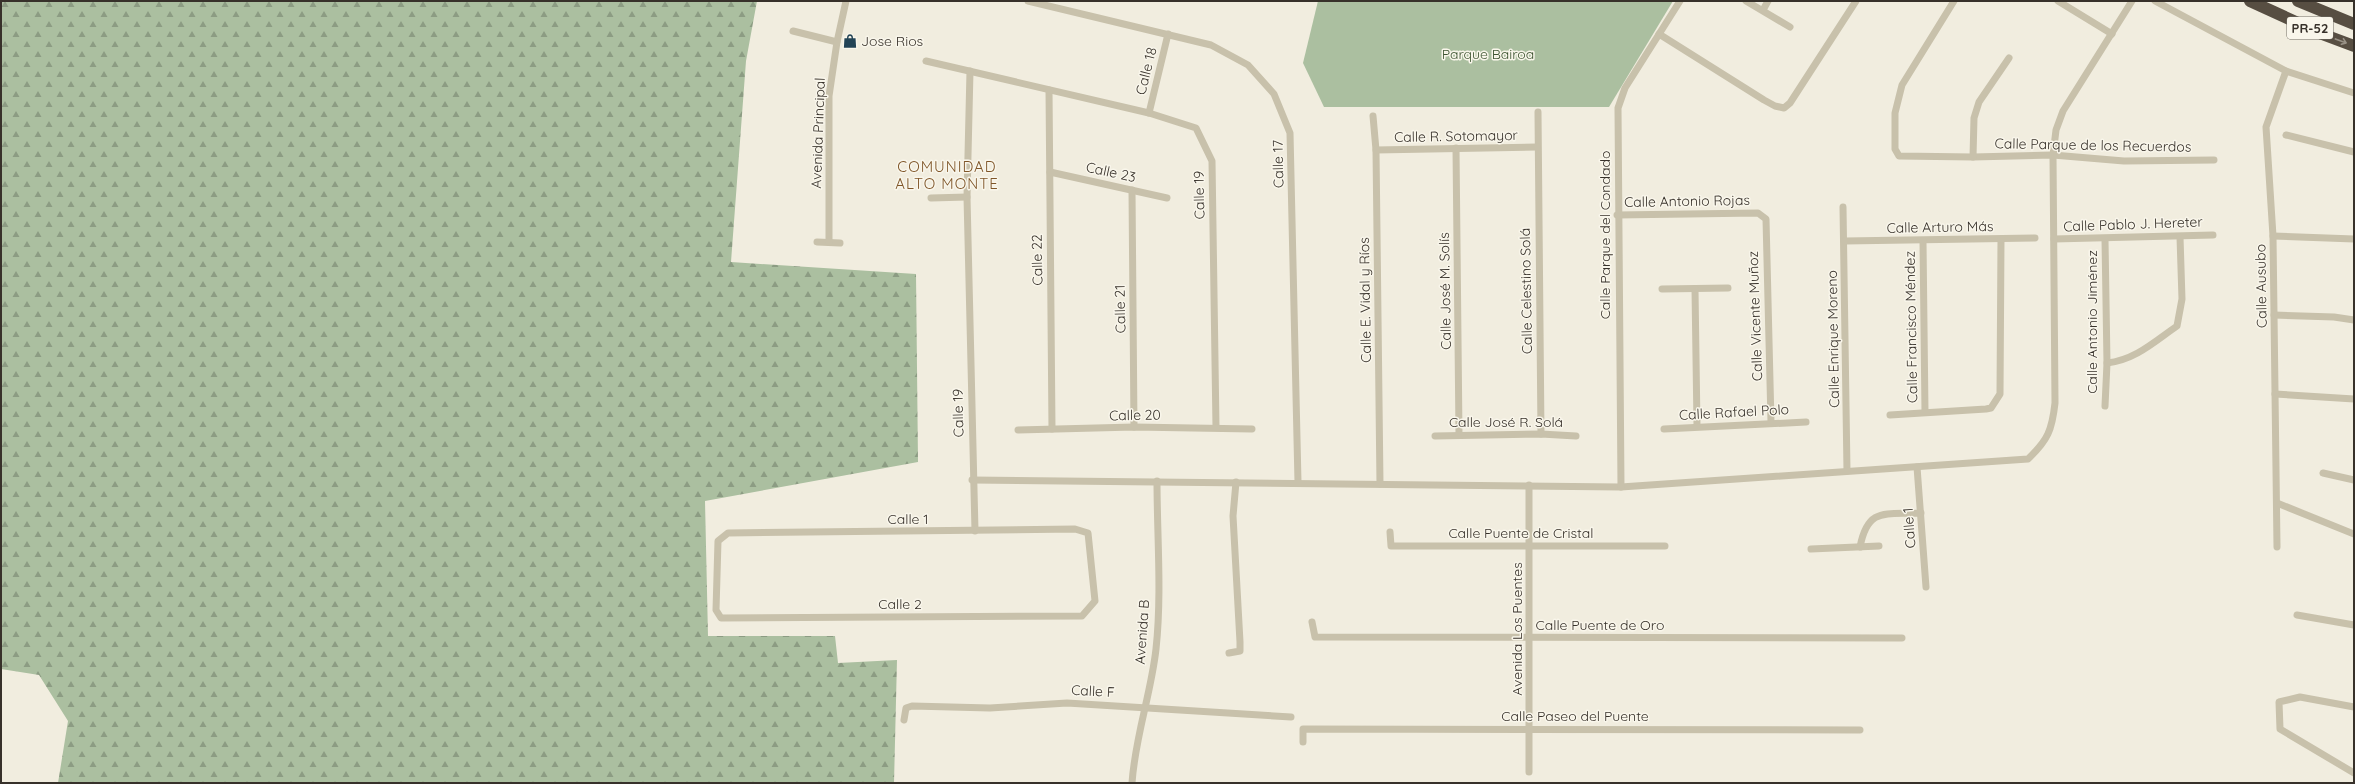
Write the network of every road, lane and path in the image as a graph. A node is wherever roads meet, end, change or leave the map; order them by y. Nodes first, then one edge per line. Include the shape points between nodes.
1 (846, 1) edge
2 (1028, 1) edge
3 (1680, 1) edge
4 (1746, 1) edge
5 (1768, 1) edge
6 (1856, 1) edge
7 (1954, 1) edge
8 (2058, 1) edge
9 (2132, 1) edge
10 (2155, 1) edge
11 (2250, 1) edge
12 (2298, 1) edge
13 (1039, 2) edge
14 (1762, 10) junction
15 (2354, 24) edge
16 (1790, 27) dead end
17 (793, 31) dead end
18 (1168, 34) junction
19 (1659, 34) junction
20 (2112, 34) junction
21 (837, 42) junction
22 (2354, 46) edge
23 (2009, 58) dead end
24 (926, 61) dead end
25 (970, 71) junction
26 (2286, 71) junction
27 (1049, 90) junction
28 (2354, 93) edge
29 (1538, 112) dead end
30 (1149, 113) junction
31 (1373, 116) dead end
32 (2286, 135) dead end
33 (1537, 147) junction
34 (1456, 148) junction
35 (1376, 150) junction
36 (2354, 152) edge
37 (2052, 155) junction
38 (1973, 157) junction
39 (2214, 160) dead end
40 (1050, 172) junction
41 (1132, 190) junction
42 (967, 197) junction
43 (932, 198) dead end
44 (1167, 198) dead end
45 (1843, 207) dead end
46 (1758, 213) joint
47 (1617, 215) junction
48 (2213, 235) dead end
49 (2273, 236) junction
50 (2180, 237) junction
51 (2035, 238) dead end
52 (2001, 239) junction
53 (2054, 239) junction
54 (2105, 239) junction
55 (2354, 239) edge
56 (1845, 241) junction
57 (1922, 241) junction
58 (817, 242) dead end
59 (829, 242) junction
60 (840, 243) dead end
61 (1728, 288) dead end
62 (1662, 289) dead end
63 (1695, 289) junction
64 (2274, 315) junction
65 (2354, 320) edge
66 (2107, 363) junction
67 (2275, 394) junction
68 (2354, 399) edge
69 (2105, 406) dead end
70 (1925, 412) junction
71 (1890, 415) dead end
72 (1771, 422) junction
73 (1806, 422) dead end
74 (1697, 426) junction
75 (1216, 427) junction
76 (1134, 428) junction
77 (1252, 428) dead end
78 (1664, 429) dead end
79 (1018, 430) dead end
80 (1052, 430) junction
81 (1459, 434) junction
82 (1541, 434) junction
83 (1435, 436) dead end
84 (1576, 436) dead end
85 (1917, 467) junction
86 (1847, 471) junction
87 (2323, 473) dead end
88 (972, 480) junction
89 (2354, 480) edge
90 (1157, 481) junction
91 (1236, 482) junction
92 (1298, 482) junction
93 (1380, 484) junction
94 (1529, 485) junction
95 (1621, 487) junction
96 (2277, 503) junction
97 (1921, 513) junction
98 (975, 531) junction
99 (1390, 532) dead end
100 (728, 533) joint
101 (1088, 533) joint
102 (2354, 534) edge
103 (1530, 546) junction
104 (1665, 546) dead end
105 (1879, 546) dead end
106 (1860, 547) junction
107 (2277, 547) dead end
108 (1811, 550) dead end
109 (1926, 587) dead end
110 (2297, 615) dead end
111 (1312, 622) dead end
112 (2354, 625) edge
113 (1530, 637) junction
114 (1902, 638) dead end
115 (1229, 653) dead end
116 (1146, 707) junction
117 (2354, 707) edge
118 (1291, 717) dead end
119 (904, 720) dead end
120 (1530, 729) junction
121 (1860, 730) dead end
122 (1303, 742) dead end
123 (1529, 772) dead end
124 (2354, 773) edge
125 (1132, 783) edge

1 - 21 street, Avenida Principal
2 - 13 street, Calle 17
3 - 19 street, Calle Parque del Condado
4 - 14 street
5 - 14 street
6 - 19 street via 1790,103 1784,108 1764,100
7 - 38 street, Calle Parque de los Recuerdos via 1902,85 1895,113 1895,149 1900,156
8 - 20 street
9 - 20 street
10 - 26 street
11 -> 22 highway, PR-52
12 - 15 highway, PR-52
13 - 18 street, Calle 17
14 - 16 street
17 - 21 street
18 - 30 street, Calle 18
18 - 92 street, Calle 17 via 1211,45 1248,65 1274,94 1290,133
19 - 47 street, Calle Parque del Condado via 1625,88 1618,108
20 - 37 street via 2063,111 2056,130
21 - 59 street, Avenida Principal via 829,96
23 - 38 street via 1979,102 1974,118
24 - 25 street, Calle 19
25 - 27 street, Calle 19
25 - 42 street, Calle 19
26 - 28 street
26 - 49 street, Calle Ausubo via 2266,127
27 - 30 street, Calle 19
27 - 40 street, Calle 22
29 - 33 street, Calle Celestino Solá
30 - 75 street, Calle 19 via 1196,128 1212,161
31 - 35 street, Calle E. Vidal y Ríos
32 - 36 street
33 - 34 street, Calle R. Sotomayor
33 - 82 street, Calle Celestino Solá
34 - 35 street, Calle R. Sotomayor
34 - 81 street, Calle José M. Solís
35 - 93 street, Calle E. Vidal y Ríos
37 - 38 street, Calle Parque de los Recuerdos
37 - 39 street, Calle Parque de los Recuerdos via 2124,161
37 - 53 street
40 - 41 street, Calle 23
40 - 80 street, Calle 22
41 - 44 street, Calle 23
41 - 76 street, Calle 21
42 - 43 street
42 - 88 street, Calle 19
45 - 56 street, Calle Enrique Moreno
46 - 47 street, Calle Antonio Rojas
46 - 72 street, Calle Vicente Muñoz via 1766,219
47 - 95 street, Calle Parque del Condado
48 - 50 street, Calle Pablo J. Hereter
49 - 55 street
49 - 64 street, Calle Ausubo
50 - 54 street, Calle Pablo J. Hereter
50 - 66 street via 2182,299 2177,326 2138,354 2122,361
51 - 52 street, Calle Arturo Más
52 - 57 street, Calle Arturo Más
52 - 70 street via 2000,394 1991,408
53 - 54 street, Calle Pablo J. Hereter
53 - 85 street via 2055,402 2053,426 2043,445 2028,459
54 - 66 street, Calle Antonio Jiménez
56 - 57 street, Calle Arturo Más
56 - 86 street, Calle Enrique Moreno
57 - 70 street, Calle Francisco Méndez
58 - 59 street
59 - 60 street
61 - 63 street
62 - 63 street
63 - 74 street
64 - 65 street via 2334,316
64 - 67 street, Calle Ausubo
66 - 69 street, Calle Antonio Jiménez
67 - 68 street
67 - 96 street, Calle Ausubo
70 - 71 street
72 - 73 street, Calle Rafael Polo
72 - 74 street, Calle Rafael Polo
74 - 78 street, Calle Rafael Polo
75 - 76 street, Calle 20
75 - 77 street, Calle 20
76 - 80 street, Calle 20
79 - 80 street, Calle 20
81 - 82 street, Calle José R. Solá
81 - 83 street, Calle José R. Solá
82 - 84 street, Calle José R. Solá
85 - 86 street
85 - 97 street, Calle 1
86 - 95 street
87 - 89 street
88 - 90 street
88 - 98 street, Calle 19
90 - 91 street
90 - 116 street, Avenida B via 1157,630
91 - 92 street
91 - 115 street via 1233,516 1240,651
92 - 93 street
93 - 94 street
94 - 95 street
94 - 103 street, Avenida Los Puentes
96 - 102 street
96 - 107 street, Calle Ausubo
97 - 106 street via 1877,515 1871,520
97 - 109 street, Calle 1
98 - 100 street, Calle 1
98 - 101 street, Calle 1 via 1075,529
99 - 103 street, Calle Puente de Cristal via 1391,546
100 - 101 street, Calle 2 via 718,541 716,610 721,618 1082,616 1095,601
103 - 104 street, Calle Puente de Cristal
103 - 113 street, Avenida Los Puentes
105 - 106 street
106 - 108 street
110 - 112 street
111 - 113 street, Calle Puente de Oro via 1316,637
113 - 114 street, Calle Puente de Oro
113 - 120 street, Avenida Los Puentes
116 - 118 street, Calle F
116 - 119 street, Calle F via 1067,703 990,708 912,706 906,708
116 - 125 street, Avenida B via 1134,756
117 - 124 street via 2300,697 2279,702 2280,729
120 - 121 street, Calle Paseo del Puente
120 - 122 street, Calle Paseo del Puente via 1303,729
120 - 123 street, Avenida Los Puentes

